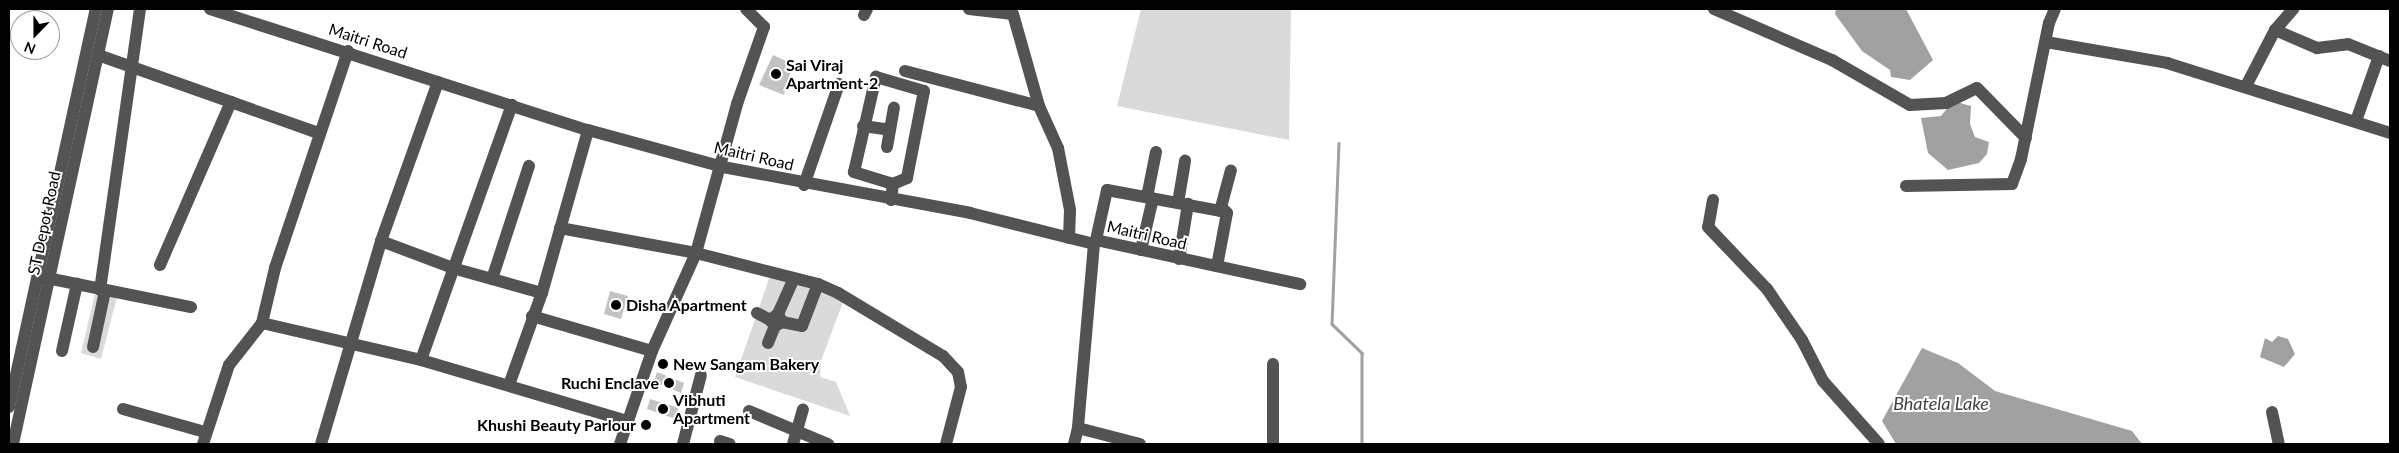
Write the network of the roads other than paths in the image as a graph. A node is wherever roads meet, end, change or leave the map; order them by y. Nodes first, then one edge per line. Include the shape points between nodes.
1 (96, 9) edge
2 (108, 9) edge
3 (140, 9) edge
4 (210, 9) edge
5 (969, 9) edge
6 (1714, 9) edge
7 (2055, 9) edge
8 (2293, 9) edge
9 (982, 10) edge
10 (748, 11) edge
11 (2275, 30) junction
12 (2046, 42) junction
13 (348, 50) junction
14 (98, 55) junction
15 (2384, 59) edge
16 (131, 68) junction
17 (905, 70) dead end
18 (438, 82) junction
19 (839, 84) dead end
20 (2246, 86) junction
21 (231, 102) junction
22 (512, 105) junction
23 (1039, 106) junction
24 (894, 108) dead end
25 (2356, 121) junction
26 (863, 126) junction
27 (588, 130) junction
28 (890, 130) junction
29 (318, 133) junction
30 (2390, 133) edge
31 (2026, 138) junction
32 (887, 147) dead end
33 (1156, 152) dead end
34 (1185, 161) dead end
35 (529, 166) dead end
36 (723, 167) junction
37 (1231, 170) dead end
38 (893, 184) junction
39 (804, 185) junction
40 (1906, 186) dead end
41 (1150, 198) junction
42 (891, 200) junction
43 (1713, 200) dead end
44 (1183, 204) junction
45 (1223, 209) junction
46 (560, 228) junction
47 (1069, 238) junction
48 (381, 241) junction
49 (1095, 242) junction
50 (1142, 250) junction
51 (696, 253) junction
52 (1179, 259) junction
53 (160, 265) dead end
54 (1217, 266) junction
55 (456, 268) junction
56 (43, 277) junction
57 (492, 278) junction
58 (794, 278) junction
59 (77, 284) junction
60 (818, 284) junction
61 (1300, 284) dead end
62 (103, 290) junction
63 (542, 293) junction
64 (191, 307) dead end
65 (757, 313) dead end
66 (532, 316) junction
67 (777, 321) junction
68 (262, 324) junction
69 (768, 343) dead end
70 (350, 344) junction
71 (93, 347) dead end
72 (62, 351) dead end
73 (652, 351) junction
74 (421, 360) junction
75 (1273, 364) dead end
76 (701, 375) dead end
77 (20, 383) junction
78 (509, 385) junction
79 (9, 407) edge
80 (123, 409) dead end
81 (803, 409) dead end
82 (749, 411) dead end
83 (2272, 412) dead end
84 (627, 421) junction
85 (1078, 428) junction
86 (797, 431) junction
87 (204, 438) edge
88 (13, 444) edge
89 (321, 444) edge
90 (620, 444) edge
91 (683, 444) edge
92 (793, 444) edge
93 (828, 444) edge
94 (946, 444) edge
95 (1074, 444) edge
96 (1140, 444) edge
97 (1273, 444) edge
98 (1879, 444) edge
99 (2279, 444) edge

1 - 56 street, ST Depot Road
2 - 14 street, ST Depot Road
3 - 16 street
4 - 13 street, Maitri Road
5 - 9 street
6 - 31 street via 1832,60 1910,105 1946,104 1977,88
7 - 12 street
8 - 11 street
9 - 23 street via 1013,14
10 - 36 street via 764,23 737,104
11 - 15 street via 2318,48 2348,44
11 - 20 street
12 - 20 street via 2167,63
12 - 31 street
13 - 18 street, Maitri Road
13 - 29 street
14 - 16 street
14 - 56 street, ST Depot Road
15 - 25 street
16 - 21 street
16 - 62 street
17 - 23 street
18 - 22 street, Maitri Road
18 - 48 street
19 - 39 street
20 - 25 street
21 - 29 street
21 - 53 street
22 - 27 street, Maitri Road
22 - 55 street
23 - 47 street via 1058,148 1070,210
24 - 28 street
25 - 30 street
26 - 28 street
26 - 38 street via 854,172
26 - 38 street via 876,76 924,91 907,178
27 - 36 street, Maitri Road
27 - 46 street
28 - 32 street
29 - 68 street via 275,268
31 - 40 street via 2012,184
33 - 41 street
34 - 44 street
35 - 57 street
36 - 39 street, Maitri Road
36 - 51 street
37 - 45 street
38 - 42 street
39 - 42 street, Maitri Road
41 - 44 street
41 - 49 street via 1107,190
41 - 50 street
42 - 47 street, Maitri Road via 970,214
43 - 98 street via 1708,227 1767,289 1802,340 1823,381
44 - 45 street
44 - 52 street
45 - 54 street via 1228,213
46 - 51 street
46 - 63 street
47 - 49 street, Maitri Road
48 - 55 street
48 - 70 street
49 - 50 street, Maitri Road
49 - 85 street
50 - 52 street, Maitri Road
51 - 58 street
51 - 73 street
52 - 54 street, Maitri Road
54 - 61 street, Maitri Road
55 - 57 street
55 - 74 street
56 - 59 street
56 - 77 street, ST Depot Road
57 - 63 street
58 - 60 street
58 - 67 street
59 - 62 street
59 - 72 street
60 - 67 street via 802,326
60 - 94 street via 943,356 958,372 961,387
62 - 64 street
62 - 71 street
63 - 66 street
65 - 67 street
66 - 73 street
66 - 78 street
67 - 69 street
68 - 70 street
68 - 87 street via 229,365
70 - 74 street
70 - 89 street
73 - 84 street
74 - 78 street
75 - 97 street
76 - 91 street
77 - 79 street, ST Depot Road
77 - 88 street, ST Depot Road
78 - 84 street
80 - 87 street
81 - 86 street
82 - 86 street
83 - 99 street
84 - 90 street
85 - 95 street
85 - 96 street
86 - 92 street
86 - 93 street

